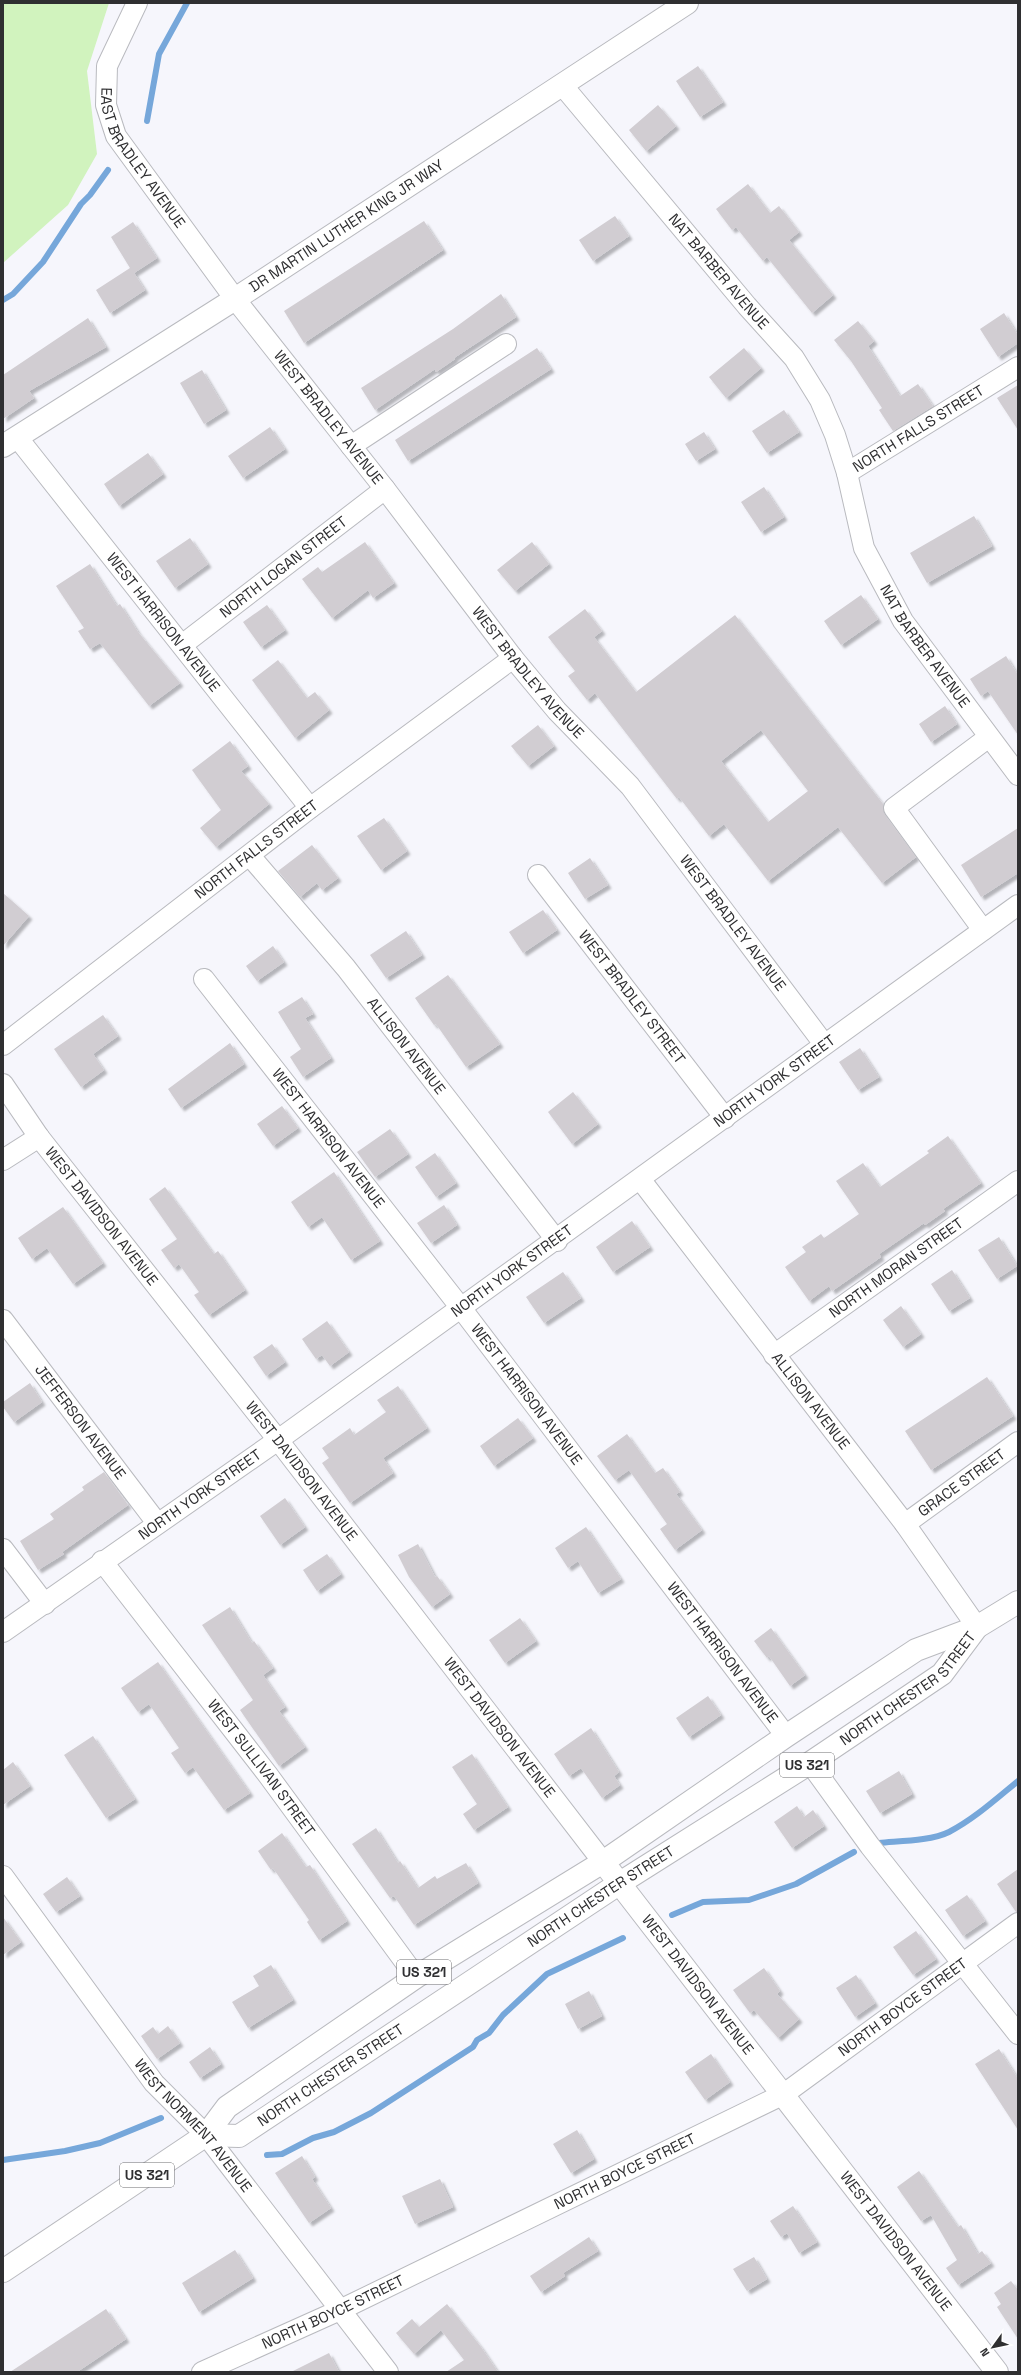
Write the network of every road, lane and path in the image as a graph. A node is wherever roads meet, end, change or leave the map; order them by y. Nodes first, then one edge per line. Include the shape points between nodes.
1 (137, 3) edge
2 (688, 3) edge
3 (563, 86) junction
4 (235, 299) junction
5 (506, 344) dead end
6 (1018, 367) edge
7 (10, 442) edge
8 (351, 446) junction
9 (848, 473) junction
10 (385, 489) junction
11 (855, 506) joint
12 (182, 645) junction
13 (513, 658) junction
14 (989, 737) junction
15 (1018, 775) edge
16 (310, 808) junction
17 (250, 856) junction
18 (538, 875) dead end
19 (1018, 905) edge
20 (982, 930) junction
21 (204, 979) dead end
22 (824, 1044) junction
23 (3, 1045) edge
24 (3, 1084) edge
25 (725, 1118) junction
26 (39, 1137) junction
27 (3, 1160) edge
28 (640, 1179) junction
29 (1018, 1181) edge
30 (557, 1240) junction
31 (461, 1308) junction
32 (3, 1320) edge
33 (774, 1355) junction
34 (278, 1440) junction
35 (1018, 1442) edge
36 (157, 1523) junction
37 (904, 1524) junction
38 (3, 1549) edge
39 (102, 1561) junction
40 (1018, 1602) edge
41 (45, 1604) junction
42 (977, 1627) junction
43 (3, 1632) edge
44 (786, 1736) junction
45 (810, 1763) junction
46 (603, 1862) junction
47 (3, 1876) edge
48 (620, 1883) junction
49 (1018, 1923) edge
50 (962, 1962) junction
51 (416, 1977) junction
52 (1018, 2034) edge
53 (784, 2094) junction
54 (206, 2135) junction
55 (3, 2271) edge
56 (340, 2310) junction
57 (202, 2372) edge
58 (388, 2372) edge
59 (997, 2372) edge

1 - 4 street, EAST BRADLEY AVENUE via 107,66 108,112 116,136
2 - 3 main road, DR MARTIN LUTHER KING JR WAY
3 - 4 main road, DR MARTIN LUTHER KING JR WAY
3 - 9 street, NAT BARBER AVENUE via 742,300 794,358 820,400
4 - 7 main road, DR MARTIN LUTHER KING JR WAY
4 - 8 street, WEST BRADLEY AVENUE
5 - 8 street
6 - 9 street, NORTH FALLS STREET
7 - 12 street, WEST HARRISON AVENUE
8 - 10 street, WEST BRADLEY AVENUE
9 - 11 street, NORTH FALLS STREET
10 - 12 street, NORTH LOGAN STREET
10 - 13 street, WEST BRADLEY AVENUE
11 - 14 street, NAT BARBER AVENUE via 864,548 903,621
12 - 16 street, WEST HARRISON AVENUE
13 - 16 street, NORTH FALLS STREET
13 - 22 street, WEST BRADLEY AVENUE via 557,711 630,786
14 - 15 street, NAT BARBER AVENUE
14 - 20 street via 894,808
16 - 17 street, NORTH FALLS STREET
17 - 23 street, NORTH FALLS STREET
17 - 30 street, ALLISON AVENUE via 346,968
18 - 25 street, WEST BRADLEY STREET
19 - 20 street, NORTH YORK STREET
20 - 22 street, NORTH YORK STREET
21 - 31 street, WEST HARRISON AVENUE
22 - 25 street, NORTH YORK STREET
24 - 26 street, WEST DAVIDSON AVENUE
25 - 28 street, NORTH YORK STREET
26 - 27 street
26 - 34 street, WEST DAVIDSON AVENUE
28 - 30 street, NORTH YORK STREET
28 - 33 street, ALLISON AVENUE
29 - 33 street, NORTH MORAN STREET
30 - 31 street, NORTH YORK STREET
31 - 34 street, NORTH YORK STREET
31 - 44 street, WEST HARRISON AVENUE
32 - 36 street, JEFFERSON AVENUE
33 - 37 street, ALLISON AVENUE
34 - 36 street, NORTH YORK STREET
34 - 46 street, WEST DAVIDSON AVENUE
35 - 37 street, GRACE STREET
36 - 39 street, NORTH YORK STREET
37 - 42 street, ALLISON AVENUE
38 - 41 street
39 - 41 street, NORTH YORK STREET
39 - 51 street, WEST SULLIVAN STREET via 268,1774
40 - 42 main road, NORTH CHESTER STREET / US 321
41 - 43 street, NORTH YORK STREET
42 - 44 main road, NORTH CHESTER STREET / US 321 via 916,1650
42 - 45 main road, NORTH CHESTER STREET / US 321 via 942,1674
44 - 46 main road, NORTH CHESTER STREET / US 321
45 - 48 main road, NORTH CHESTER STREET / US 321
45 - 50 street via 870,1846
46 - 48 main road, WEST DAVIDSON AVENUE
46 - 51 main road, NORTH CHESTER STREET / US 321
47 - 54 street, WEST NORMENT AVENUE via 154,2083
48 - 53 main road, WEST DAVIDSON AVENUE
48 - 54 main road, NORTH CHESTER STREET / US 321 via 239,2136
49 - 50 street, NORTH BOYCE STREET
50 - 52 street
50 - 53 street, NORTH BOYCE STREET
51 - 54 main road, NORTH CHESTER STREET / US 321 via 227,2108
53 - 56 street, NORTH BOYCE STREET
53 - 59 main road, WEST DAVIDSON AVENUE
54 - 55 main road, NORTH CHESTER STREET / US 321
54 - 56 street, WEST NORMENT AVENUE
56 - 57 street, NORTH BOYCE STREET
56 - 58 street, WEST NORMENT AVENUE

